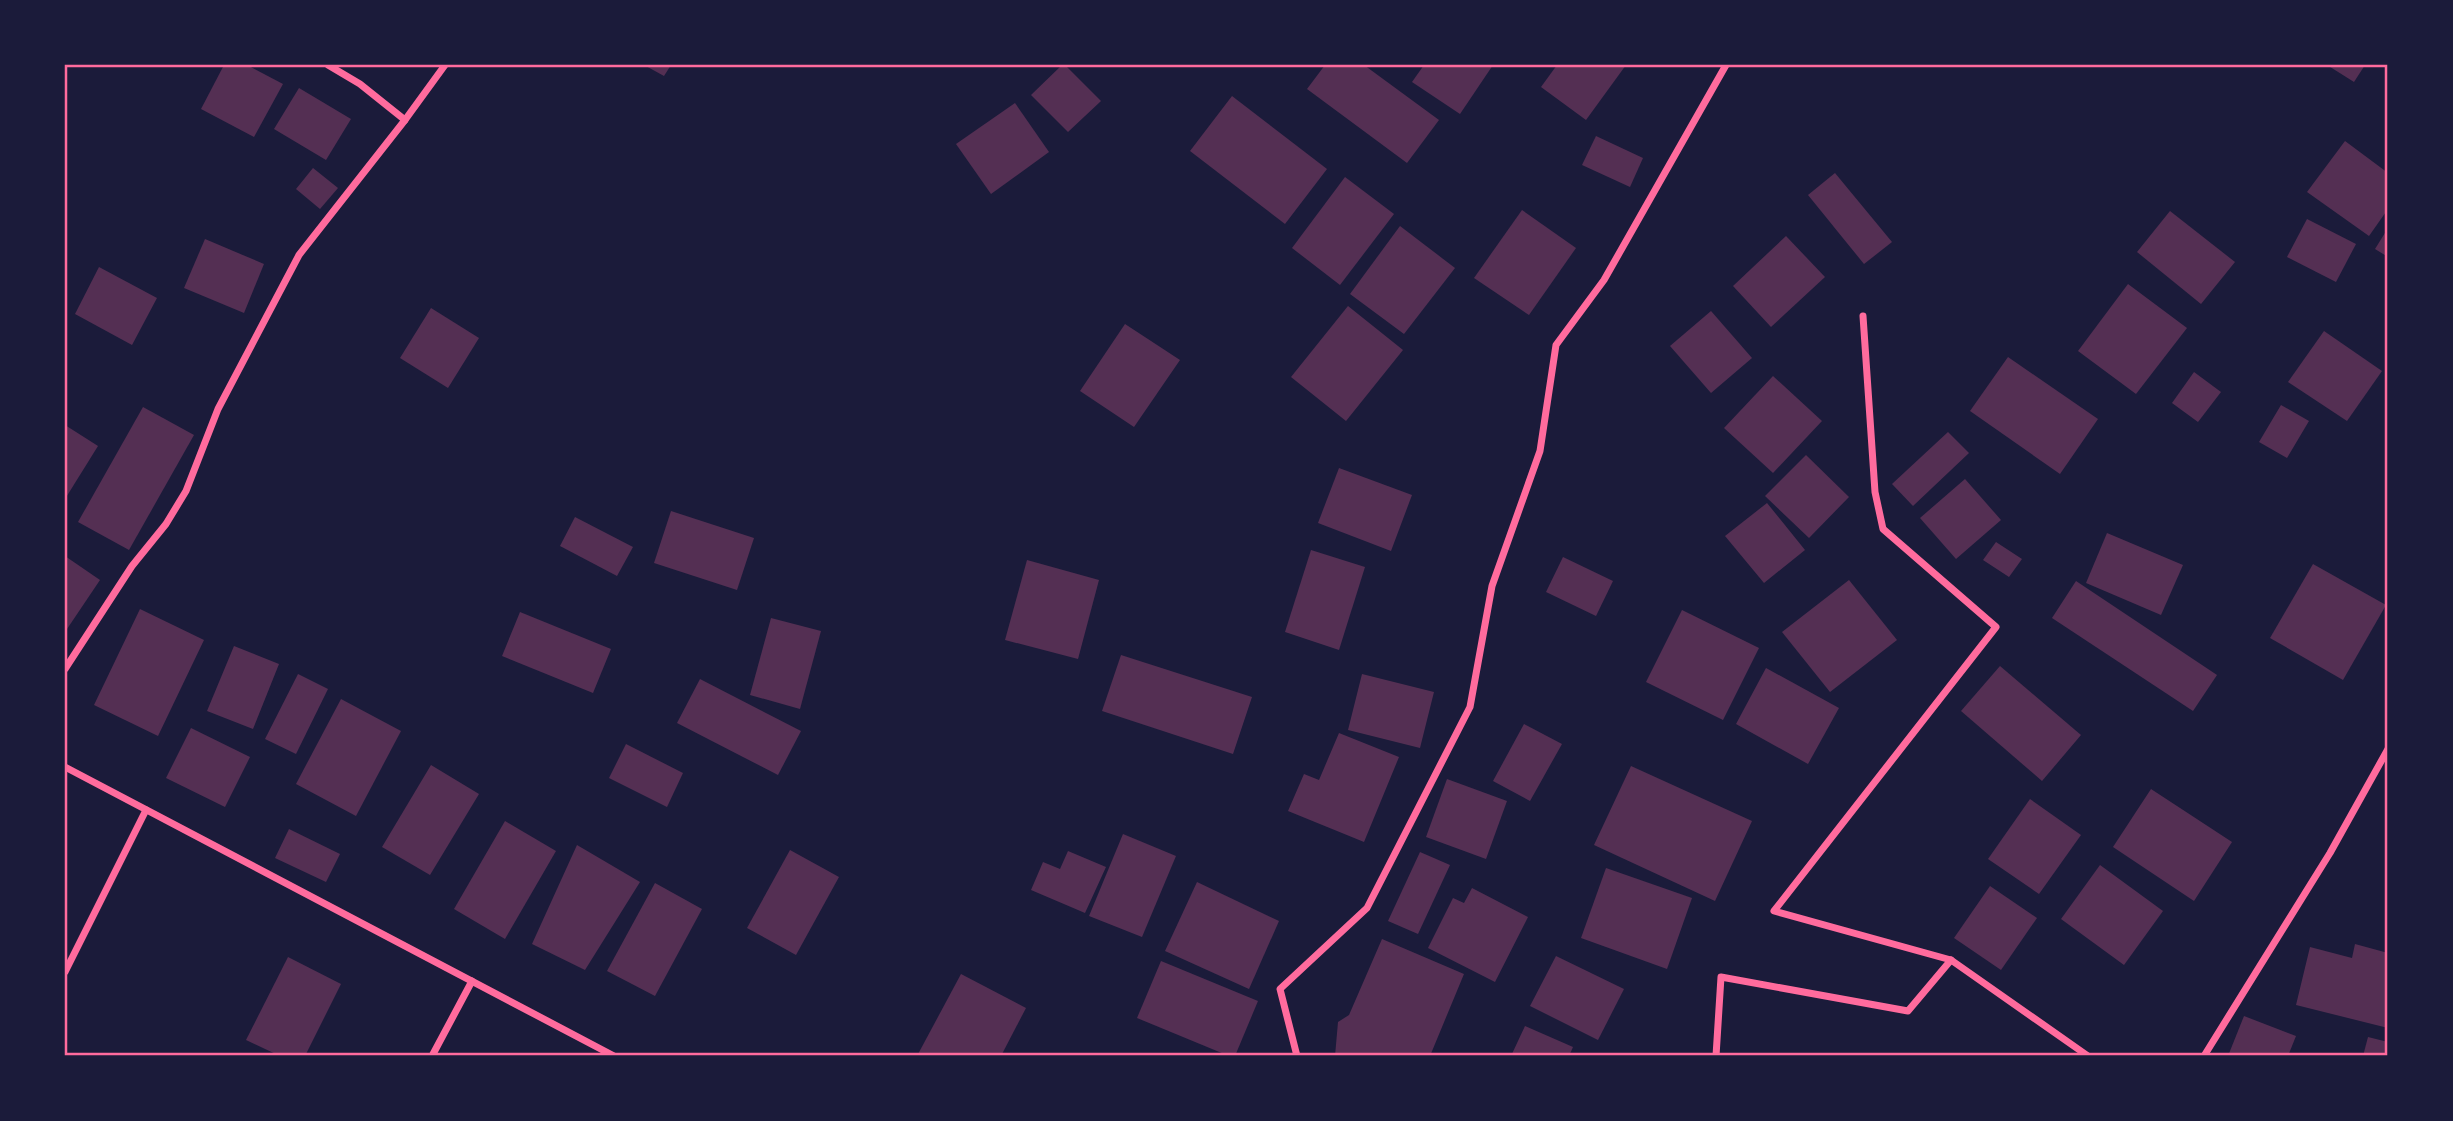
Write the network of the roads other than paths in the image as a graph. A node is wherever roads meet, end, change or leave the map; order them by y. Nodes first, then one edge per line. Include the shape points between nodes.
1 (328, 65) edge
2 (445, 65) edge
3 (1726, 65) edge
4 (405, 120) junction
5 (1863, 316) dead end
6 (65, 669) edge
7 (2388, 749) edge
8 (65, 767) edge
9 (146, 810) junction
10 (1951, 960) junction
11 (65, 972) edge
12 (471, 981) junction
13 (432, 1056) edge
14 (614, 1056) edge
15 (1297, 1056) edge
16 (1716, 1056) edge
17 (2088, 1056) edge
18 (2204, 1056) edge

1 - 4 street
2 - 4 street
3 - 15 street via 1604,280 1556,345 1539,451 1492,586 1470,706 1367,908 1280,989
4 - 6 street via 299,255 218,409 186,491
5 - 10 street via 1875,492 1883,529 1996,627 1774,911
7 - 18 street via 2330,853
8 - 9 street
9 - 11 street
9 - 12 street
10 - 16 street via 1908,1011 1721,977
10 - 17 street
12 - 13 street
12 - 14 street

